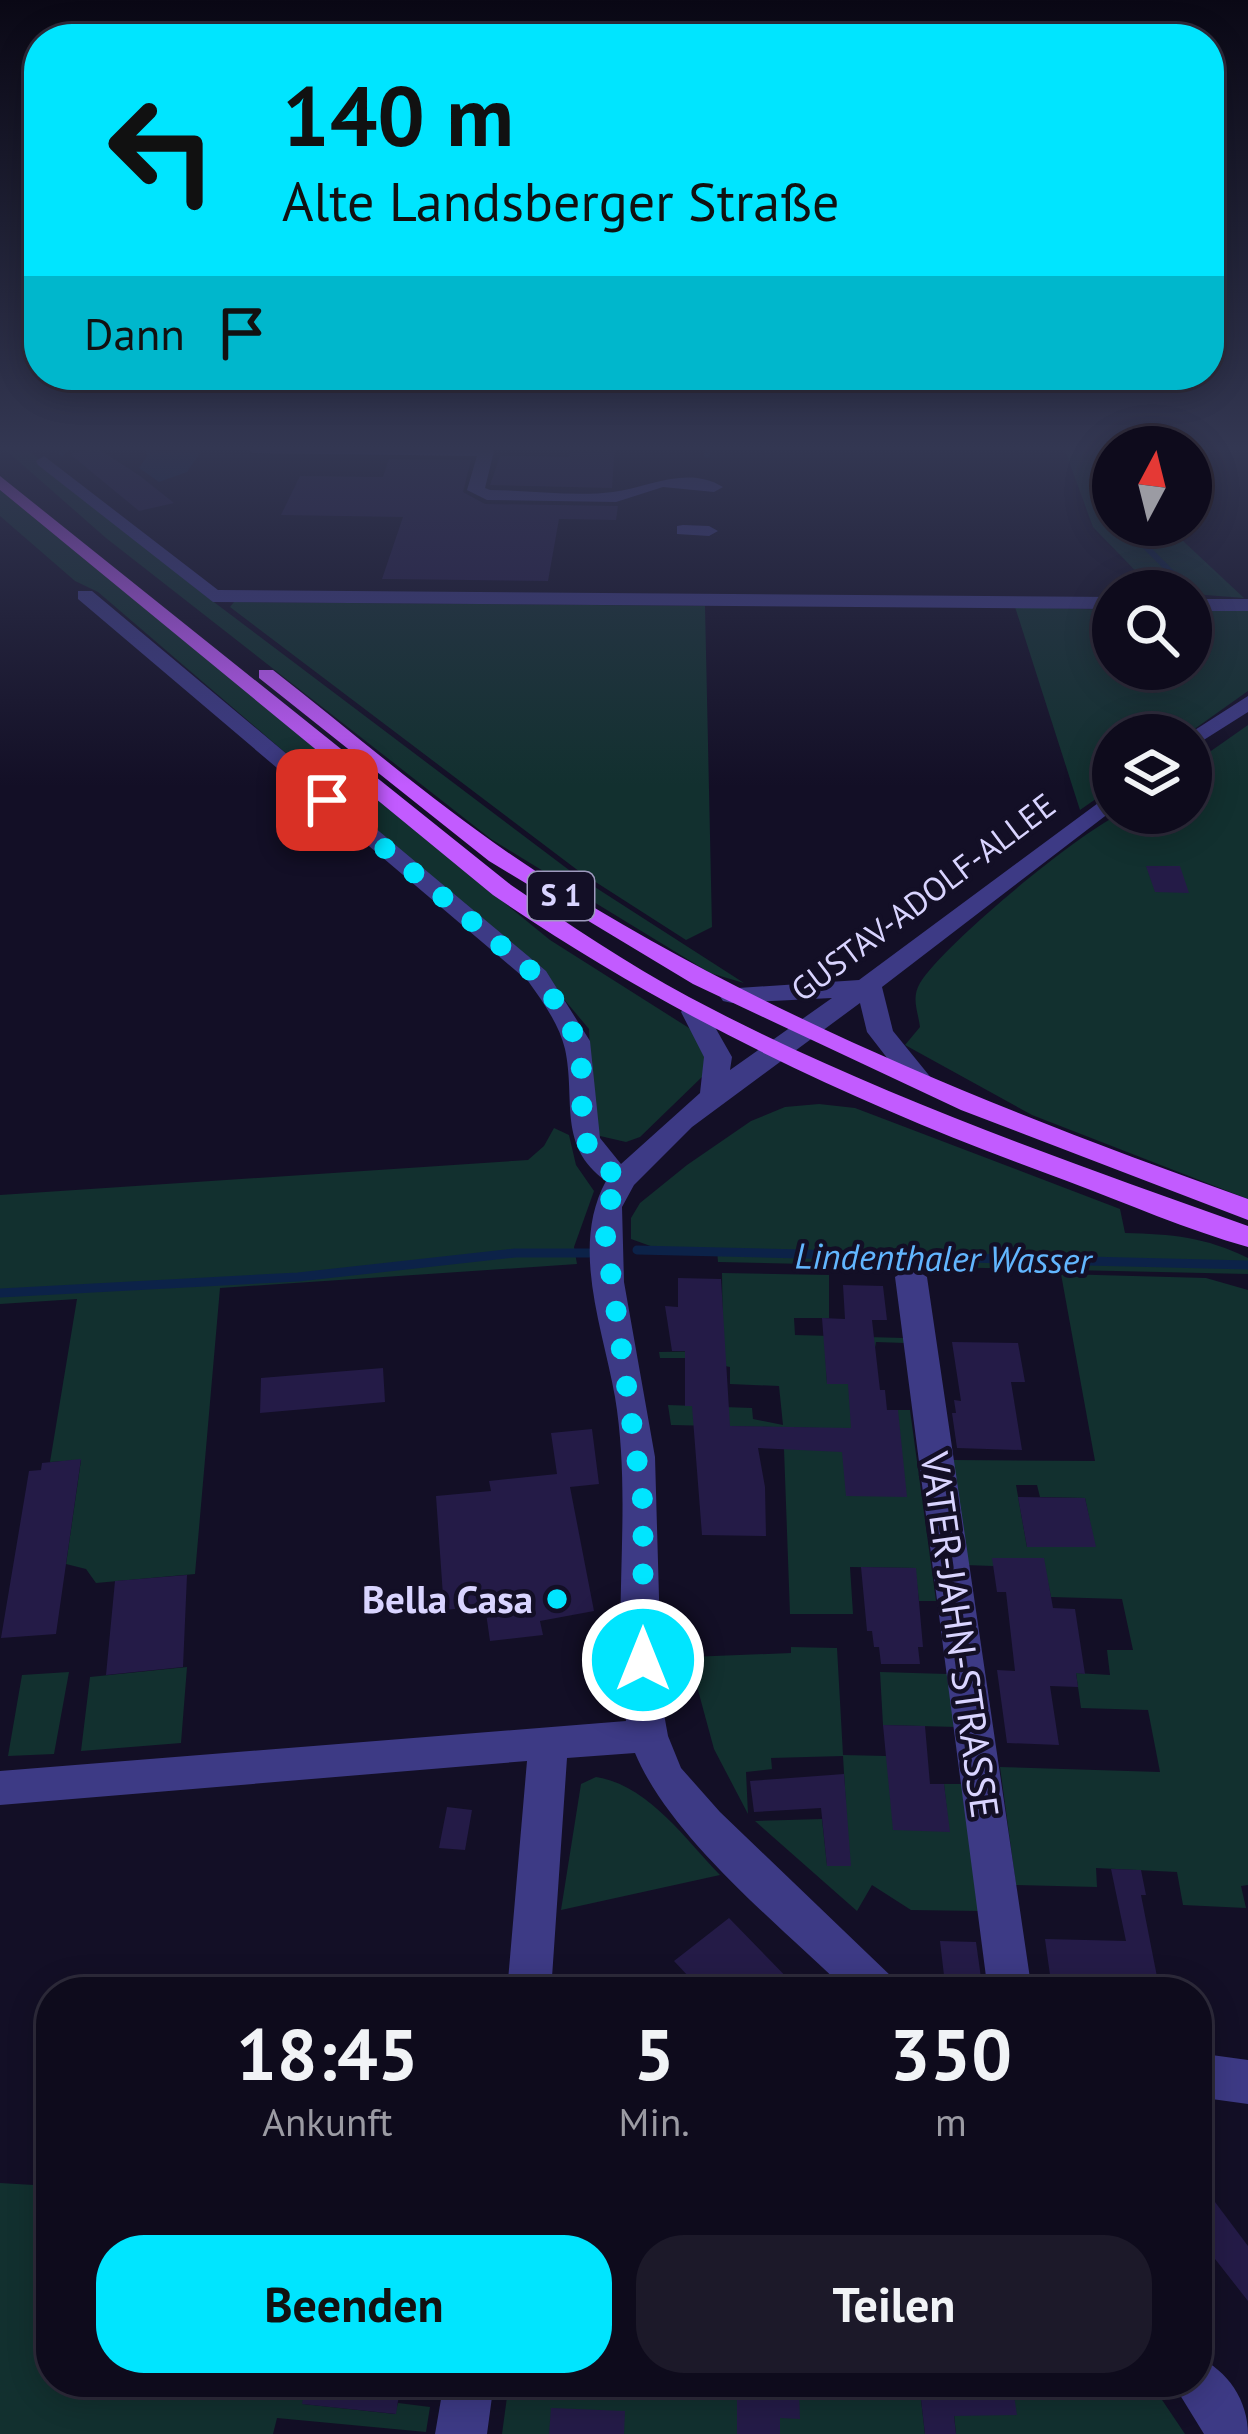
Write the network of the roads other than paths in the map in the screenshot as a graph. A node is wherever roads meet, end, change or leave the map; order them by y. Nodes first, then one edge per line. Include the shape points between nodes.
1 (95, 559) edge
2 (125, 559) edge
3 (166, 559) edge
4 (85, 595) dead end
5 (1092, 603) edge
6 (1212, 604) edge
7 (1248, 605) edge
8 (1248, 702) edge
9 (1212, 727) edge
10 (1092, 816) edge
11 (868, 985) junction
12 (732, 994) junction
13 (694, 1012) junction
14 (805, 1030) junction
15 (776, 1052) junction
16 (918, 1079) junction
17 (713, 1098) junction
18 (623, 1180) junction
19 (1248, 1210) edge
20 (1248, 1237) edge
21 (911, 1277) dead end
22 (648, 1736) junction
23 (548, 1744) junction
24 (0, 1788) edge
25 (530, 1977) edge
26 (863, 1977) edge
27 (1008, 1977) edge
28 (1212, 2077) edge
29 (1248, 2082) edge
30 (467, 2397) edge
31 (1208, 2397) edge
32 (461, 2434) edge
33 (1235, 2434) edge

1 - 13 main road, S 1 via 502,890
2 - 12 main road, S 1 via 482,843
3 - 5 street via 213,596
4 - 18 street via 537,976 579,1051 583,1138 595,1161
6 - 7 street
8 - 9 street
10 - 11 street, GUSTAV-ADOLF-ALLEE
11 - 12 street
11 - 14 street, GUSTAV-ADOLF-ALLEE
11 - 16 street via 880,1032
12 - 14 main road, S 1
13 - 15 main road, S 1
13 - 17 street via 718,1057
14 - 15 street, GUSTAV-ADOLF-ALLEE
14 - 16 main road, S 1
15 - 17 street, GUSTAV-ADOLF-ALLEE
15 - 20 main road, S 1 via 926,1120
16 - 19 main road, S 1
17 - 18 street, GUSTAV-ADOLF-ALLEE
18 - 22 street via 606,1210 607,1252 643,1503
21 - 27 street, VATER-JAHN-STRASSE
22 - 23 street
22 - 26 street via 666,1779 706,1825
23 - 24 street
23 - 25 street
28 - 29 street
30 - 32 street
31 - 33 street

